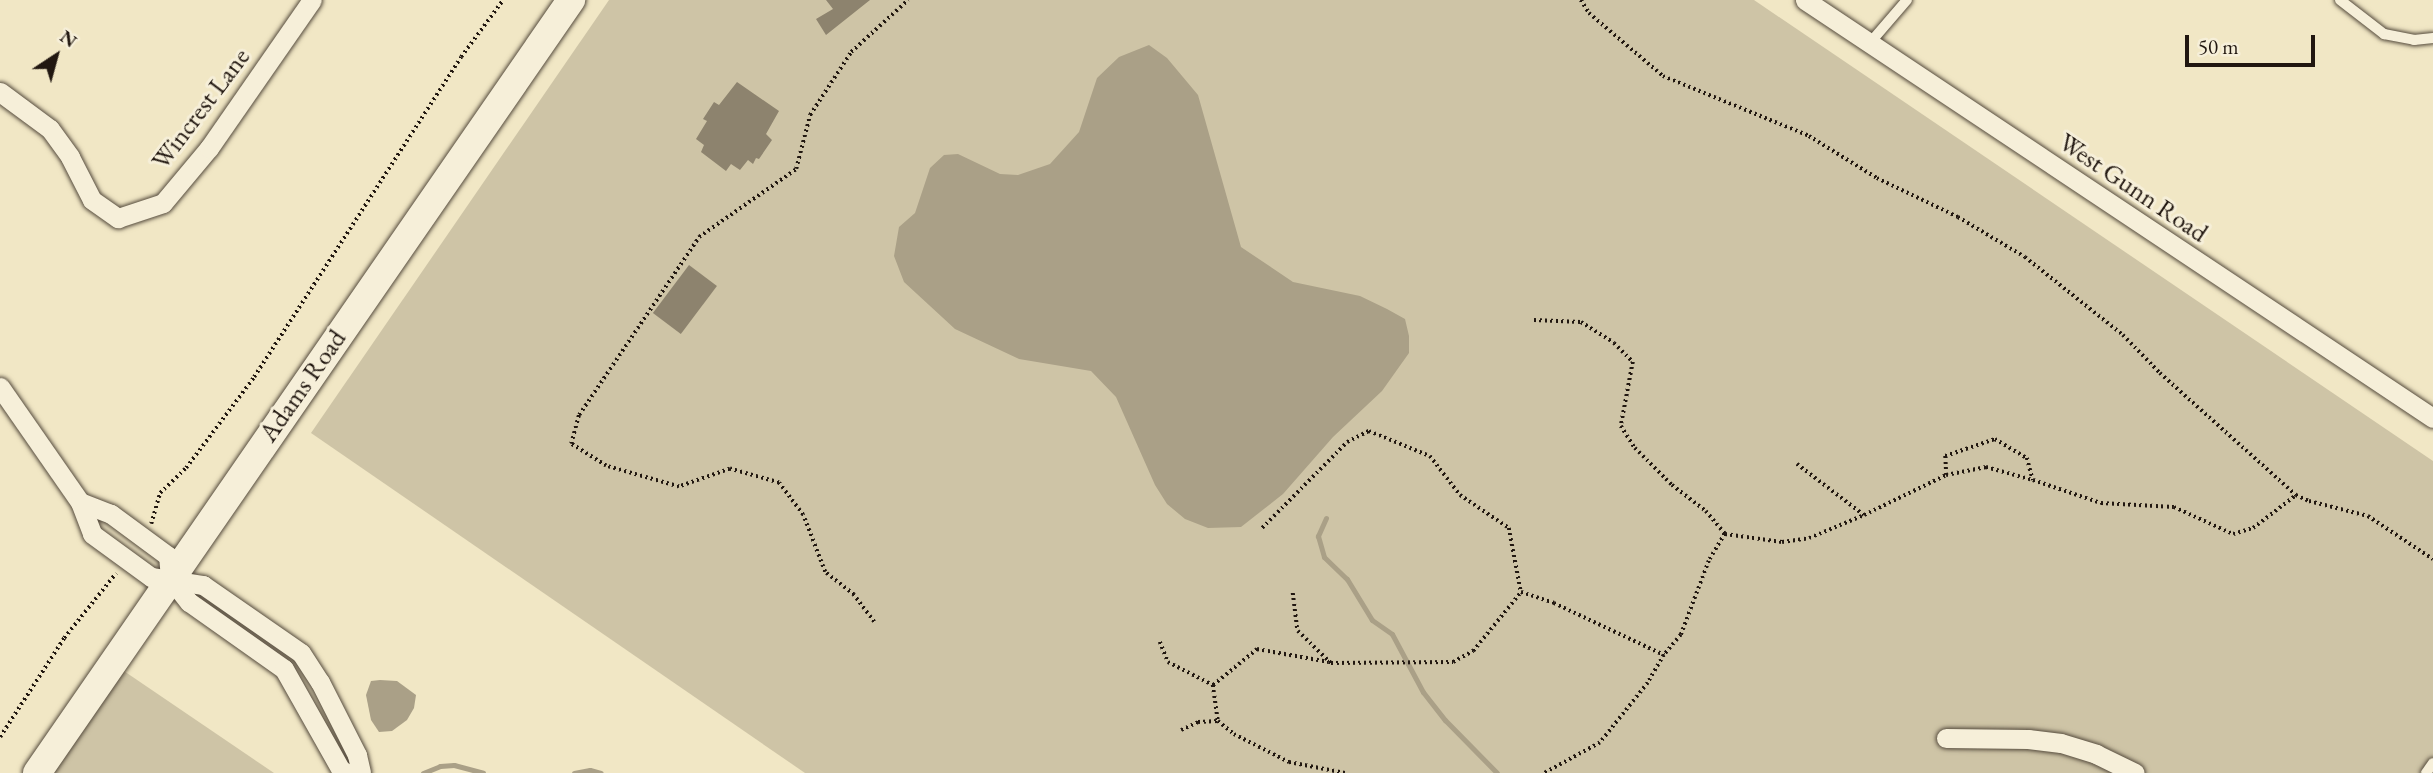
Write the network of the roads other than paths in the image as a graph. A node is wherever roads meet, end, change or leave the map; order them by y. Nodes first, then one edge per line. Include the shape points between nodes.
1 (312, 0) edge
2 (571, 0) edge
3 (1805, 0) edge
4 (1907, 0) edge
5 (2340, 0) edge
6 (2433, 38) edge
7 (1869, 44) junction
8 (0, 92) edge
9 (0, 387) edge
10 (2433, 418) edge
11 (80, 502) junction
12 (170, 578) junction
13 (310, 667) junction
14 (293, 682) junction
15 (1946, 738) dead end
16 (2433, 763) edge
17 (37, 773) edge
18 (347, 773) edge
19 (361, 773) edge
20 (2135, 773) edge
21 (2426, 773) edge

1 - 8 street, Wincrest Lane via 209,148 163,204 118,218 92,201 50,129
2 - 12 main road, Adams Road
3 - 7 street, West Gunn Road
4 - 7 lane
5 - 6 lane via 2384,34 2414,40
7 - 10 street, West Gunn Road
9 - 11 street
11 - 12 street via 111,514 167,556
11 - 12 street via 92,534 151,577
12 - 13 street via 203,585 302,653
12 - 14 street via 189,602 284,669
12 - 17 main road, Adams Road
13 - 14 street
13 - 19 street via 357,755
14 - 18 street via 341,770
15 - 20 street via 2061,743
16 - 21 lane

